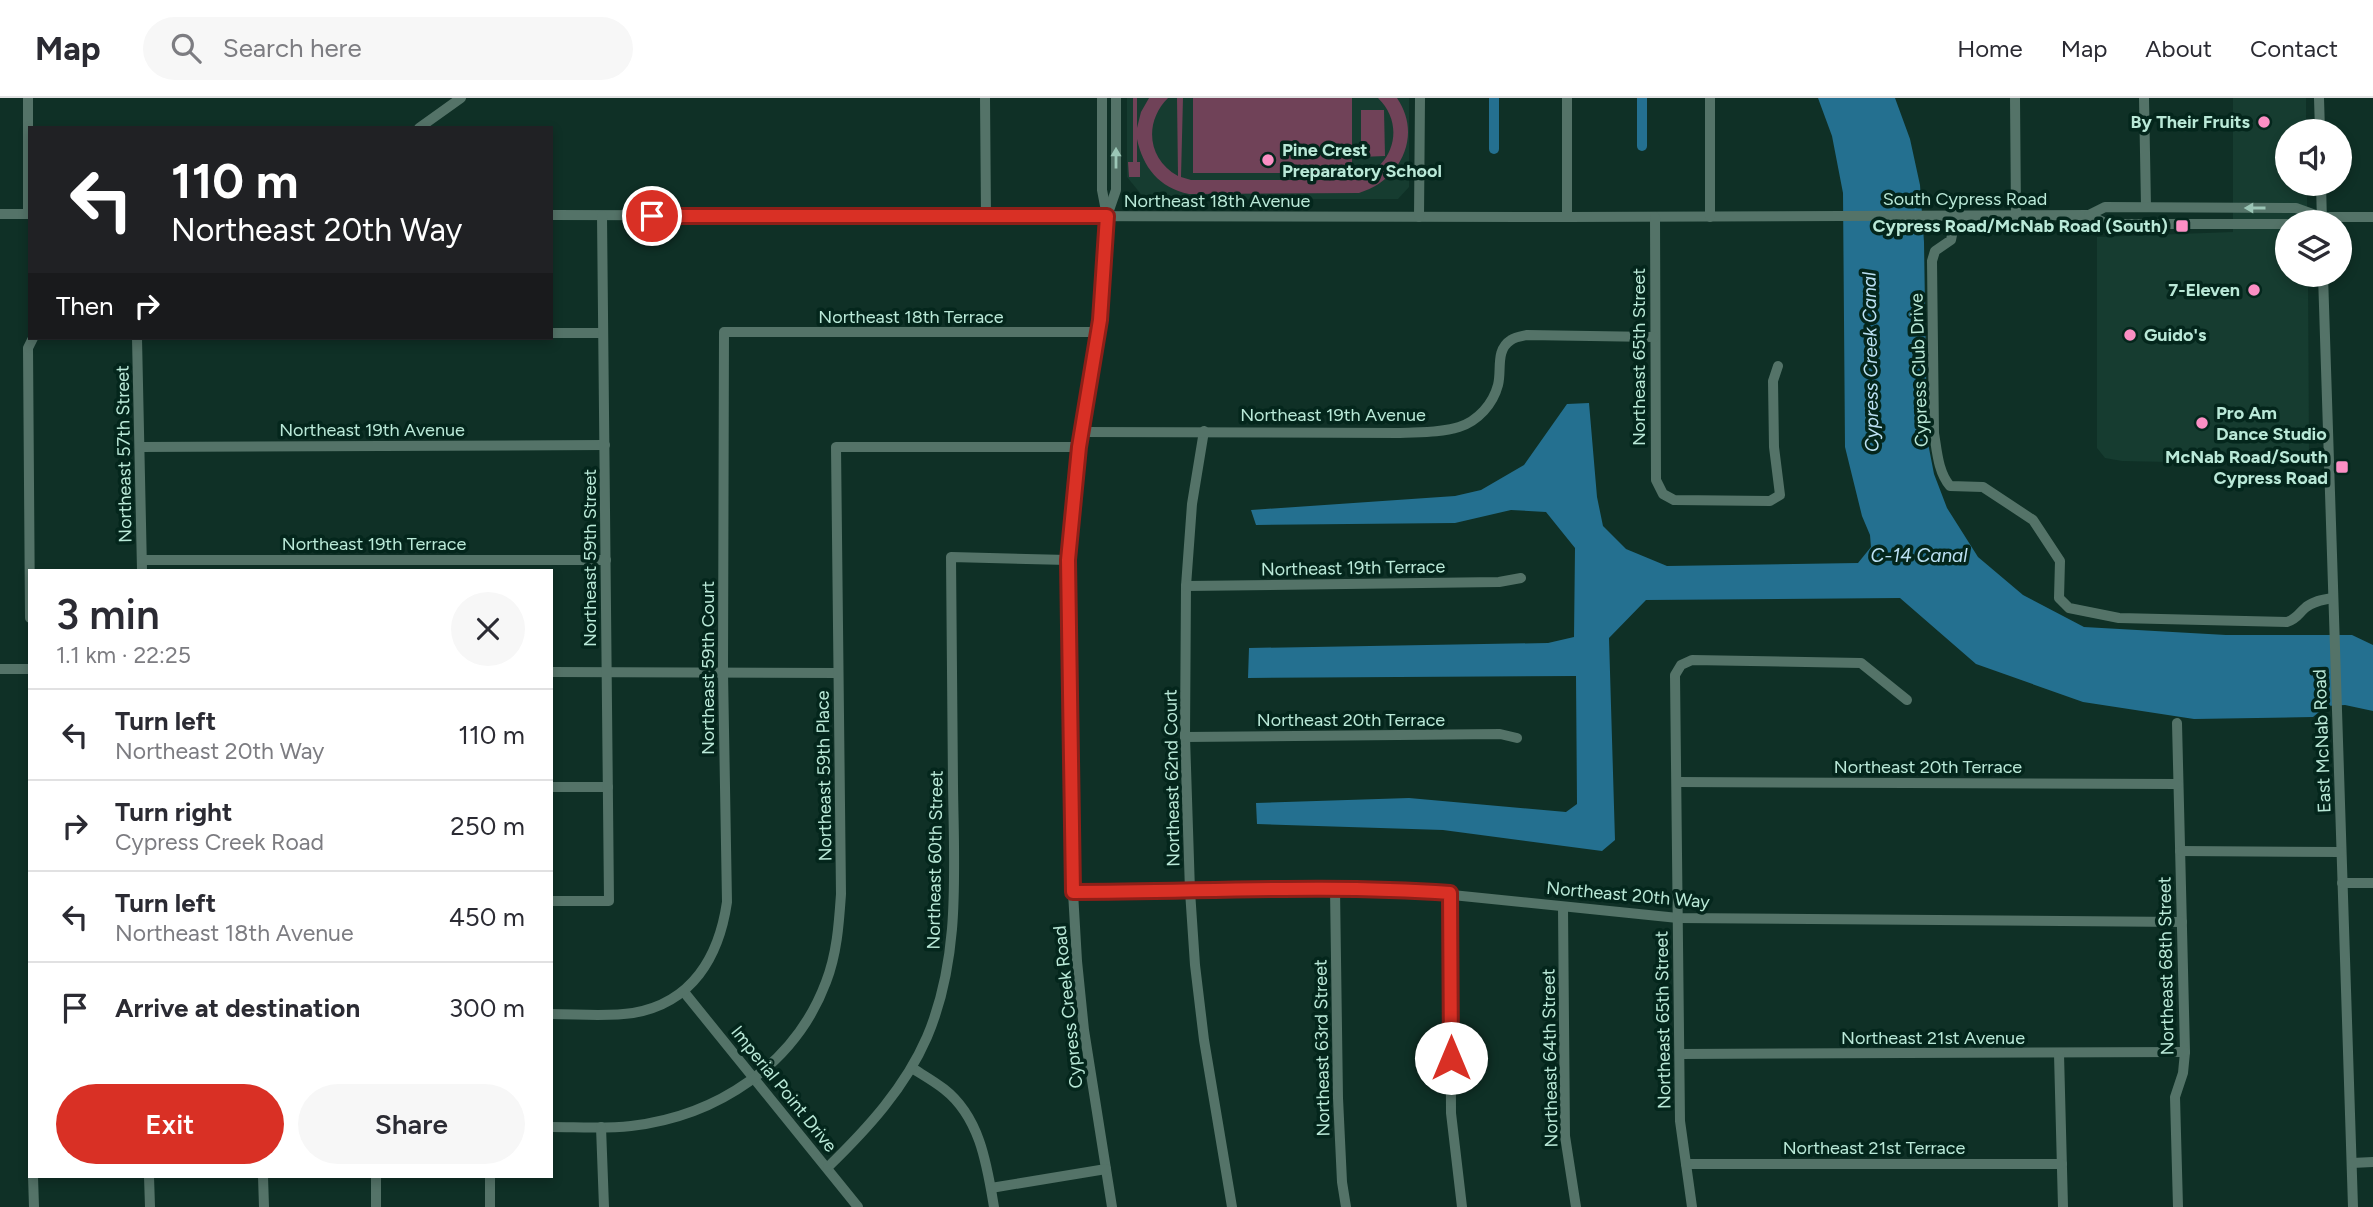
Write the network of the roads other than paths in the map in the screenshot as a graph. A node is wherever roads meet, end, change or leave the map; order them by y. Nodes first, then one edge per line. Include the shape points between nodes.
1 (29, 98) edge
2 (461, 98) edge
3 (985, 98) edge
4 (1102, 98) edge
5 (1116, 98) edge
6 (1420, 98) edge
7 (1567, 98) edge
8 (1710, 98) edge
9 (2015, 98) edge
10 (2144, 98) edge
11 (2319, 98) edge
12 (2320, 119) edge
13 (29, 126) edge
14 (422, 126) edge
15 (2146, 208) junction
16 (2300, 210) edge
17 (0, 214) edge
18 (28, 214) edge
19 (553, 215) edge
20 (1840, 215) joint
21 (1956, 215) junction
22 (2017, 215) junction
23 (2089, 215) junction
24 (602, 216) junction
25 (986, 216) junction
26 (1107, 216) junction
27 (1419, 217) junction
28 (1655, 217) junction
29 (1710, 217) junction
30 (2373, 217) edge
31 (1567, 218) junction
32 (2352, 218) edge
33 (2275, 224) edge
34 (2323, 287) edge
35 (724, 332) joint
36 (1098, 332) junction
37 (553, 333) edge
38 (602, 333) junction
39 (1654, 337) junction
40 (32, 340) edge
41 (137, 340) edge
42 (1778, 366) dead end
43 (1204, 431) junction
44 (1081, 432) junction
45 (605, 445) junction
46 (140, 447) junction
47 (1079, 447) junction
48 (606, 560) junction
49 (1068, 560) junction
50 (142, 565) edge
51 (30, 569) edge
52 (1521, 578) dead end
53 (1186, 586) junction
54 (2332, 598) junction
55 (0, 668) edge
56 (28, 669) edge
57 (553, 672) edge
58 (607, 672) junction
59 (723, 673) junction
60 (838, 673) junction
61 (1907, 699) dead end
62 (2177, 723) dead end
63 (1185, 737) junction
64 (1517, 738) dead end
65 (1677, 782) junction
66 (2178, 784) junction
67 (553, 787) edge
68 (608, 788) junction
69 (2180, 851) junction
70 (2341, 852) junction
71 (2342, 883) junction
72 (2373, 883) edge
73 (1335, 889) junction
74 (1190, 891) junction
75 (1073, 892) junction
76 (1450, 893) junction
77 (553, 901) edge
78 (1563, 908) junction
79 (1678, 919) junction
80 (2182, 922) junction
81 (684, 992) junction
82 (553, 1014) edge
83 (2185, 1052) junction
84 (1680, 1054) junction
85 (2059, 1054) junction
86 (912, 1068) junction
87 (754, 1079) junction
88 (553, 1127) edge
89 (601, 1127) junction
90 (2373, 1162) edge
91 (2352, 1163) junction
92 (1686, 1164) junction
93 (2062, 1164) junction
94 (828, 1167) junction
95 (1106, 1169) junction
96 (33, 1178) edge
97 (149, 1178) edge
98 (263, 1178) edge
99 (376, 1178) edge
100 (490, 1178) edge
101 (990, 1188) junction
102 (34, 1207) edge
103 (149, 1207) edge
104 (264, 1207) edge
105 (376, 1207) edge
106 (490, 1207) edge
107 (604, 1207) edge
108 (858, 1207) edge
109 (994, 1207) edge
110 (1112, 1207) edge
111 (1232, 1207) edge
112 (1346, 1207) edge
113 (1462, 1207) edge
114 (1576, 1207) edge
115 (1692, 1207) edge
116 (2063, 1207) edge
117 (2178, 1207) edge
118 (2353, 1207) edge

1 - 13 street
2 - 14 street
3 - 25 street
4 - 26 street, Cypress Creek Road via 1102,190
26 -> 5 street, Cypress Creek Road via 1116,190
6 - 27 street
7 - 31 street
8 - 29 street
9 - 22 street
10 - 15 street
11 - 12 street
16 -> 15 street, South Cypress Road
15 - 23 street, South Cypress Road via 2105,207
17 - 18 street
19 - 24 street, Northeast 18th Avenue
20 - 21 street, South Cypress Road
20 - 29 street, Northeast 18th Avenue
21 - 22 street, South Cypress Road
21 - 54 street, Cypress Club Drive via 1951,240 1935,251 1932,261 1934,433 1944,480 1950,486 1983,487 2033,520 2060,561 2059,598 2069,608 2119,618 2287,622 2313,602
22 - 23 street, South Cypress Road
23 - 33 street, South Cypress Road via 2106,224
24 - 25 street, Northeast 18th Avenue
24 - 38 street, Northeast 59th Street
25 - 26 street, Northeast 18th Avenue
26 - 27 street, Northeast 18th Avenue
26 - 36 street, Cypress Creek Road
27 - 31 street, Northeast 18th Avenue
28 - 29 street, Northeast 18th Avenue
28 - 31 street, Northeast 18th Avenue
28 - 39 street, Northeast 65th Street
30 - 32 street, South Cypress Road
34 - 54 street, East McNab Road
35 - 36 street, Northeast 18th Terrace
35 - 59 street, Northeast 59th Court
36 - 44 street, Cypress Creek Road
37 - 38 street
38 - 45 street, Northeast 59th Street
39 - 42 street, Northeast 65th Street via 1656,480 1663,494 1674,500 1770,501 1780,495 1774,447 1773,382
39 - 43 street, Northeast 19th Avenue via 1527,335 1511,340 1500,360 1499,383 1492,400 1474,419 1443,431
40 - 51 street via 28,348
41 - 46 street, Northeast 57th Street
43 - 44 street, Northeast 19th Avenue
43 - 53 street, Northeast 62nd Court via 1192,503
44 - 47 street, Cypress Creek Road
45 - 46 street, Northeast 19th Avenue
45 - 48 street, Northeast 59th Street
46 - 50 street, Northeast 57th Street
47 - 49 street, Cypress Creek Road
47 - 60 street, Northeast 59th Place via 836,447
48 - 50 street, Northeast 19th Terrace
48 - 58 street, Northeast 59th Street
49 - 75 street, Cypress Creek Road
49 - 86 street, Northeast 60th Street via 951,557 952,936 937,1008
52 - 53 street, Northeast 19th Terrace
53 - 63 street, Northeast 62nd Court
54 - 70 street, East McNab Road
55 - 56 street
57 - 58 street
58 - 59 street
58 - 68 street, Northeast 59th Street
59 - 60 street
59 - 81 street, Northeast 59th Court via 727,902 723,931 706,965
60 - 87 street, Northeast 59th Place via 841,894 837,940 826,982 809,1017
61 - 65 street, Northeast 65th Street via 1861,663 1692,660 1681,665 1675,675
62 - 66 street, Northeast 68th Street
63 - 64 street, Northeast 20th Terrace via 1500,734
63 - 74 street, Northeast 62nd Court
65 - 66 street, Northeast 20th Terrace
65 - 79 street, Northeast 65th Street
66 - 69 street, Northeast 68th Street
67 - 68 street
68 - 77 street, Northeast 59th Street via 609,901
69 - 70 street
69 - 80 street, Northeast 68th Street
70 - 71 street, East McNab Road
71 - 72 street
71 - 91 street, East McNab Road
73 - 74 street, Northeast 20th Way
73 - 76 street, Northeast 20th Way
73 - 112 street, Northeast 63rd Street via 1339,1110
74 - 75 street, Northeast 20th Way
74 - 111 street, Northeast 62nd Court via 1195,965
75 - 95 street, Cypress Creek Road via 1084,1030
76 - 78 street, Northeast 20th Way
76 - 113 street via 1451,1113
78 - 79 street, Northeast 20th Way
78 - 114 street, Northeast 64th Street via 1565,1136
79 - 80 street, Northeast 20th Way
79 - 84 street, Northeast 65th Street
80 - 83 street, Northeast 68th Street
81 - 82 street via 633,1013
81 - 87 street, Imperial Point Drive
83 - 85 street, Northeast 21st Avenue
83 - 117 street, Northeast 68th Street via 2175,1097
84 - 85 street, Northeast 21st Avenue
84 - 92 street, Northeast 65th Street via 1680,1121
85 - 93 street
86 - 94 street, Northeast 60th Street via 872,1121
86 - 101 street via 944,1088 967,1114 979,1137
87 - 89 street, Northeast 59th Place via 726,1097 664,1121
87 - 94 street, Imperial Point Drive
88 - 89 street, Northeast 59th Place
89 - 107 street
90 - 91 street
91 - 118 street, East McNab Road
92 - 93 street, Northeast 21st Terrace
92 - 115 street, Northeast 65th Street
93 - 116 street
94 - 108 street, Imperial Point Drive
95 - 101 street
95 - 110 street, Cypress Creek Road
96 - 102 street
97 - 103 street
98 - 104 street
99 - 105 street
100 - 106 street
101 - 109 street

